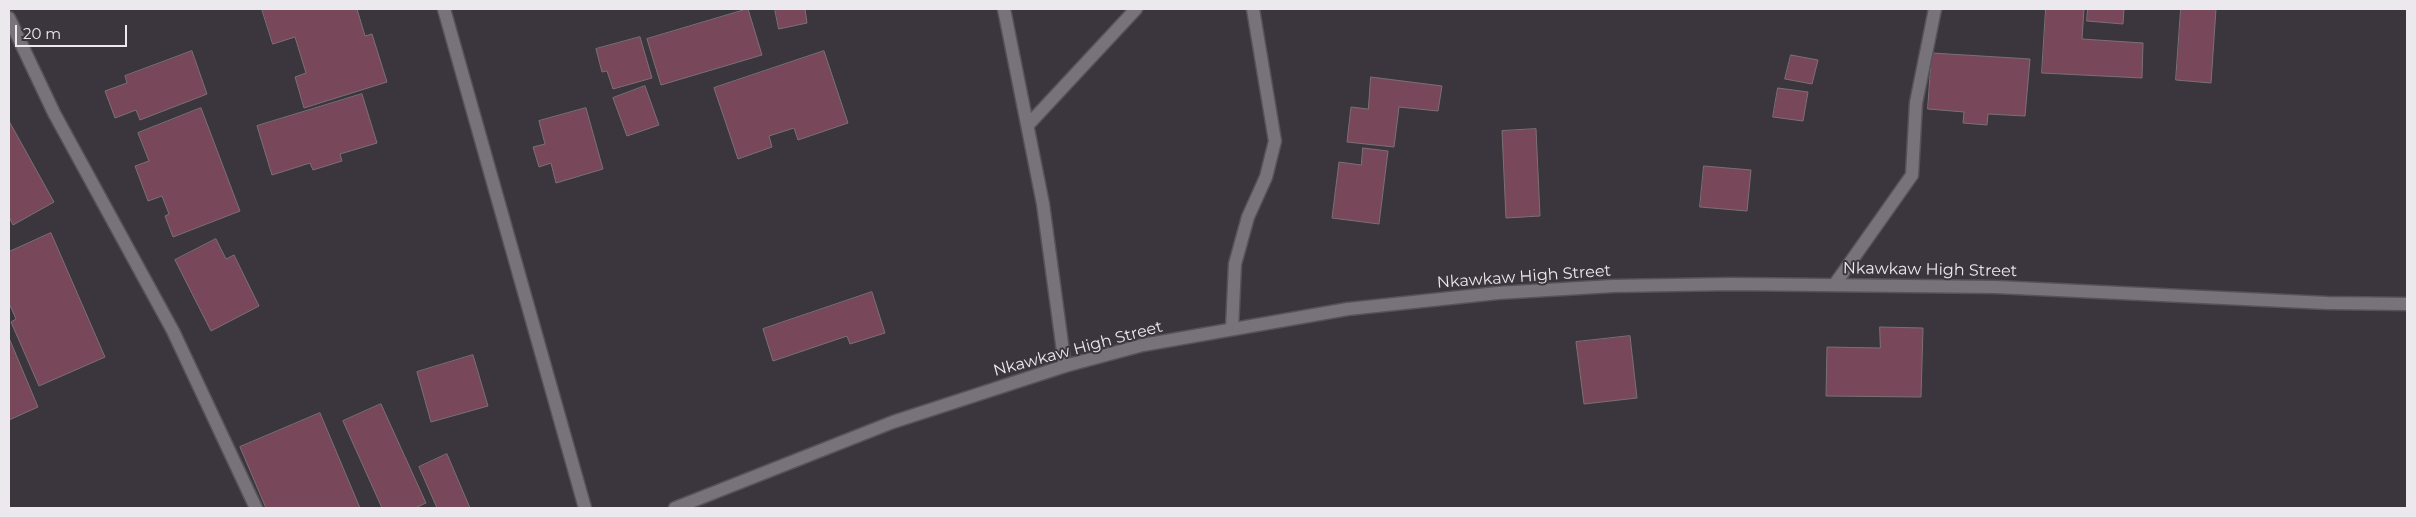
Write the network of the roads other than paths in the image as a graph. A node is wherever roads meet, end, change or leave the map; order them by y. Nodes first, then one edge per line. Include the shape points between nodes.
1 (444, 9) edge
2 (1004, 9) edge
3 (1136, 9) edge
4 (1253, 9) edge
5 (1935, 9) edge
6 (9, 18) edge
7 (1028, 125) junction
8 (1835, 284) junction
9 (2407, 304) edge
10 (1232, 329) junction
11 (1065, 366) junction
12 (256, 508) edge
13 (585, 508) edge
14 (675, 508) edge

1 - 13 street
2 - 7 street
3 - 7 street
4 - 10 street via 1275,141 1266,177 1248,217 1234,264
5 - 8 street via 1916,103 1912,174
6 - 12 street via 54,113 173,331
7 - 11 street via 1043,204
8 - 9 street, Nkawkaw High Street via 1996,287
8 - 10 street, Nkawkaw High Street via 1613,286 1498,293 1348,309
10 - 11 street, Nkawkaw High Street via 1143,345
11 - 14 street, Nkawkaw High Street via 892,422

